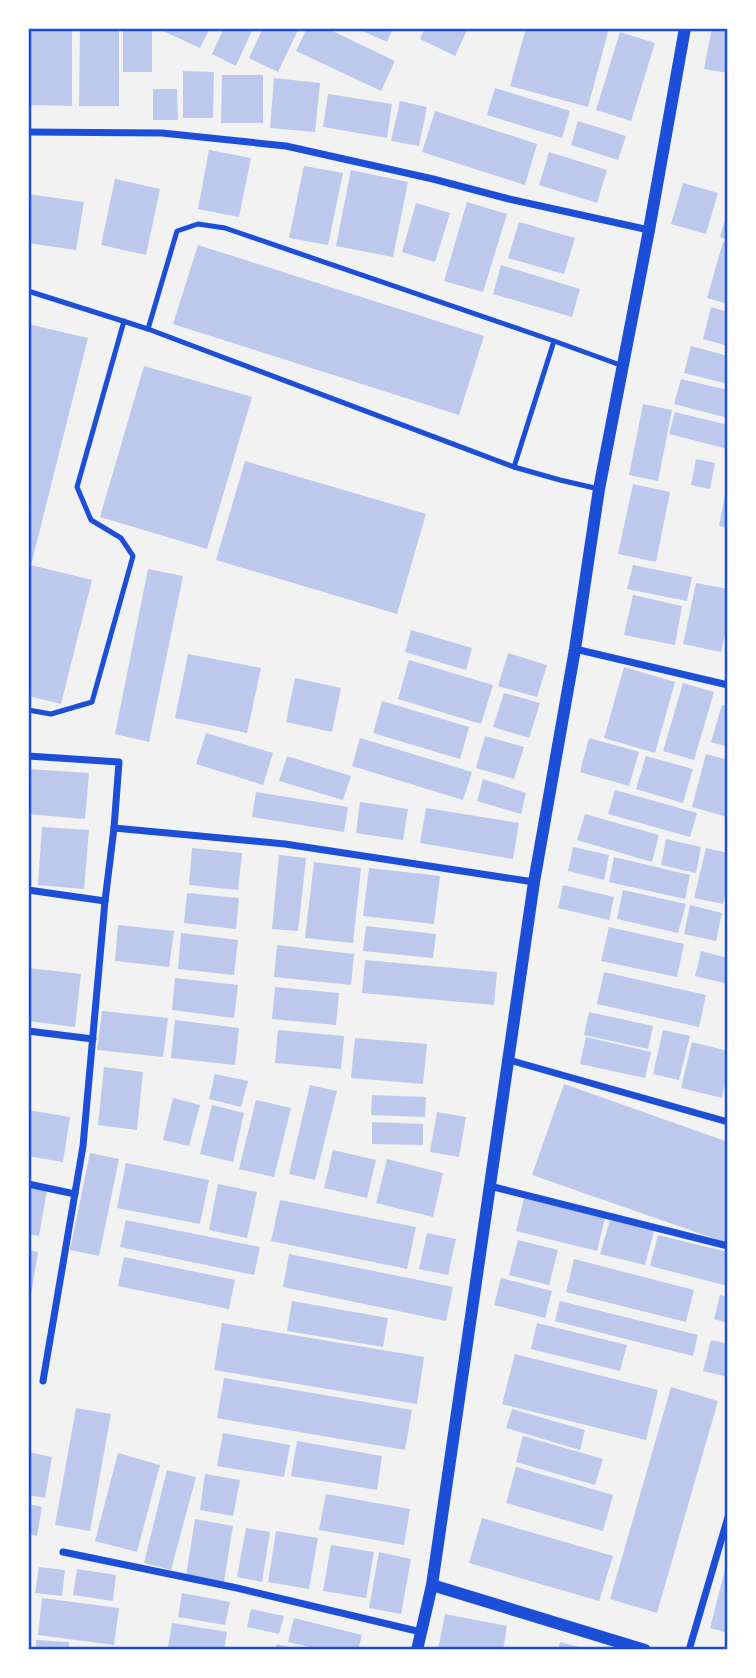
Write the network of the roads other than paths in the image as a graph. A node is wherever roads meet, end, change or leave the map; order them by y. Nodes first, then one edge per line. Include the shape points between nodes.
1 (685, 28) edge
2 (28, 132) edge
3 (649, 230) junction
4 (28, 292) edge
5 (124, 321) junction
6 (148, 329) junction
7 (554, 341) junction
8 (624, 366) junction
9 (514, 467) junction
10 (600, 489) junction
11 (575, 649) junction
12 (728, 685) edge
13 (28, 710) edge
14 (28, 756) edge
15 (114, 828) junction
16 (534, 882) junction
17 (28, 890) edge
18 (105, 901) junction
19 (28, 1031) edge
20 (93, 1039) junction
21 (509, 1060) junction
22 (728, 1122) edge
23 (28, 1184) edge
24 (490, 1186) junction
25 (75, 1194) junction
26 (728, 1246) edge
27 (43, 1381) dead end
28 (728, 1517) edge
29 (63, 1552) dead end
30 (432, 1584) junction
31 (421, 1632) junction
32 (416, 1650) edge
33 (645, 1650) edge
34 (689, 1650) edge

1 - 3 street
2 - 3 street via 162,133 286,146
3 - 8 street
4 - 5 lane
5 - 6 lane
5 - 13 lane via 77,487 91,520 121,538 134,556 93,702 51,714
6 - 7 lane via 177,231 198,224 225,228
6 - 9 lane
7 - 8 lane
7 - 9 lane
8 - 10 street
9 - 10 lane
10 - 11 street
11 - 12 street
11 - 16 street
14 - 15 street via 119,762
15 - 16 street via 285,844
15 - 18 street
16 - 21 street
17 - 18 street
18 - 20 street
19 - 20 street
20 - 25 street
21 - 22 street
21 - 24 street
23 - 25 street
24 - 26 street
24 - 30 street
25 - 27 street
28 - 34 street
29 - 31 street
30 - 31 street
30 - 33 street
31 - 32 street

